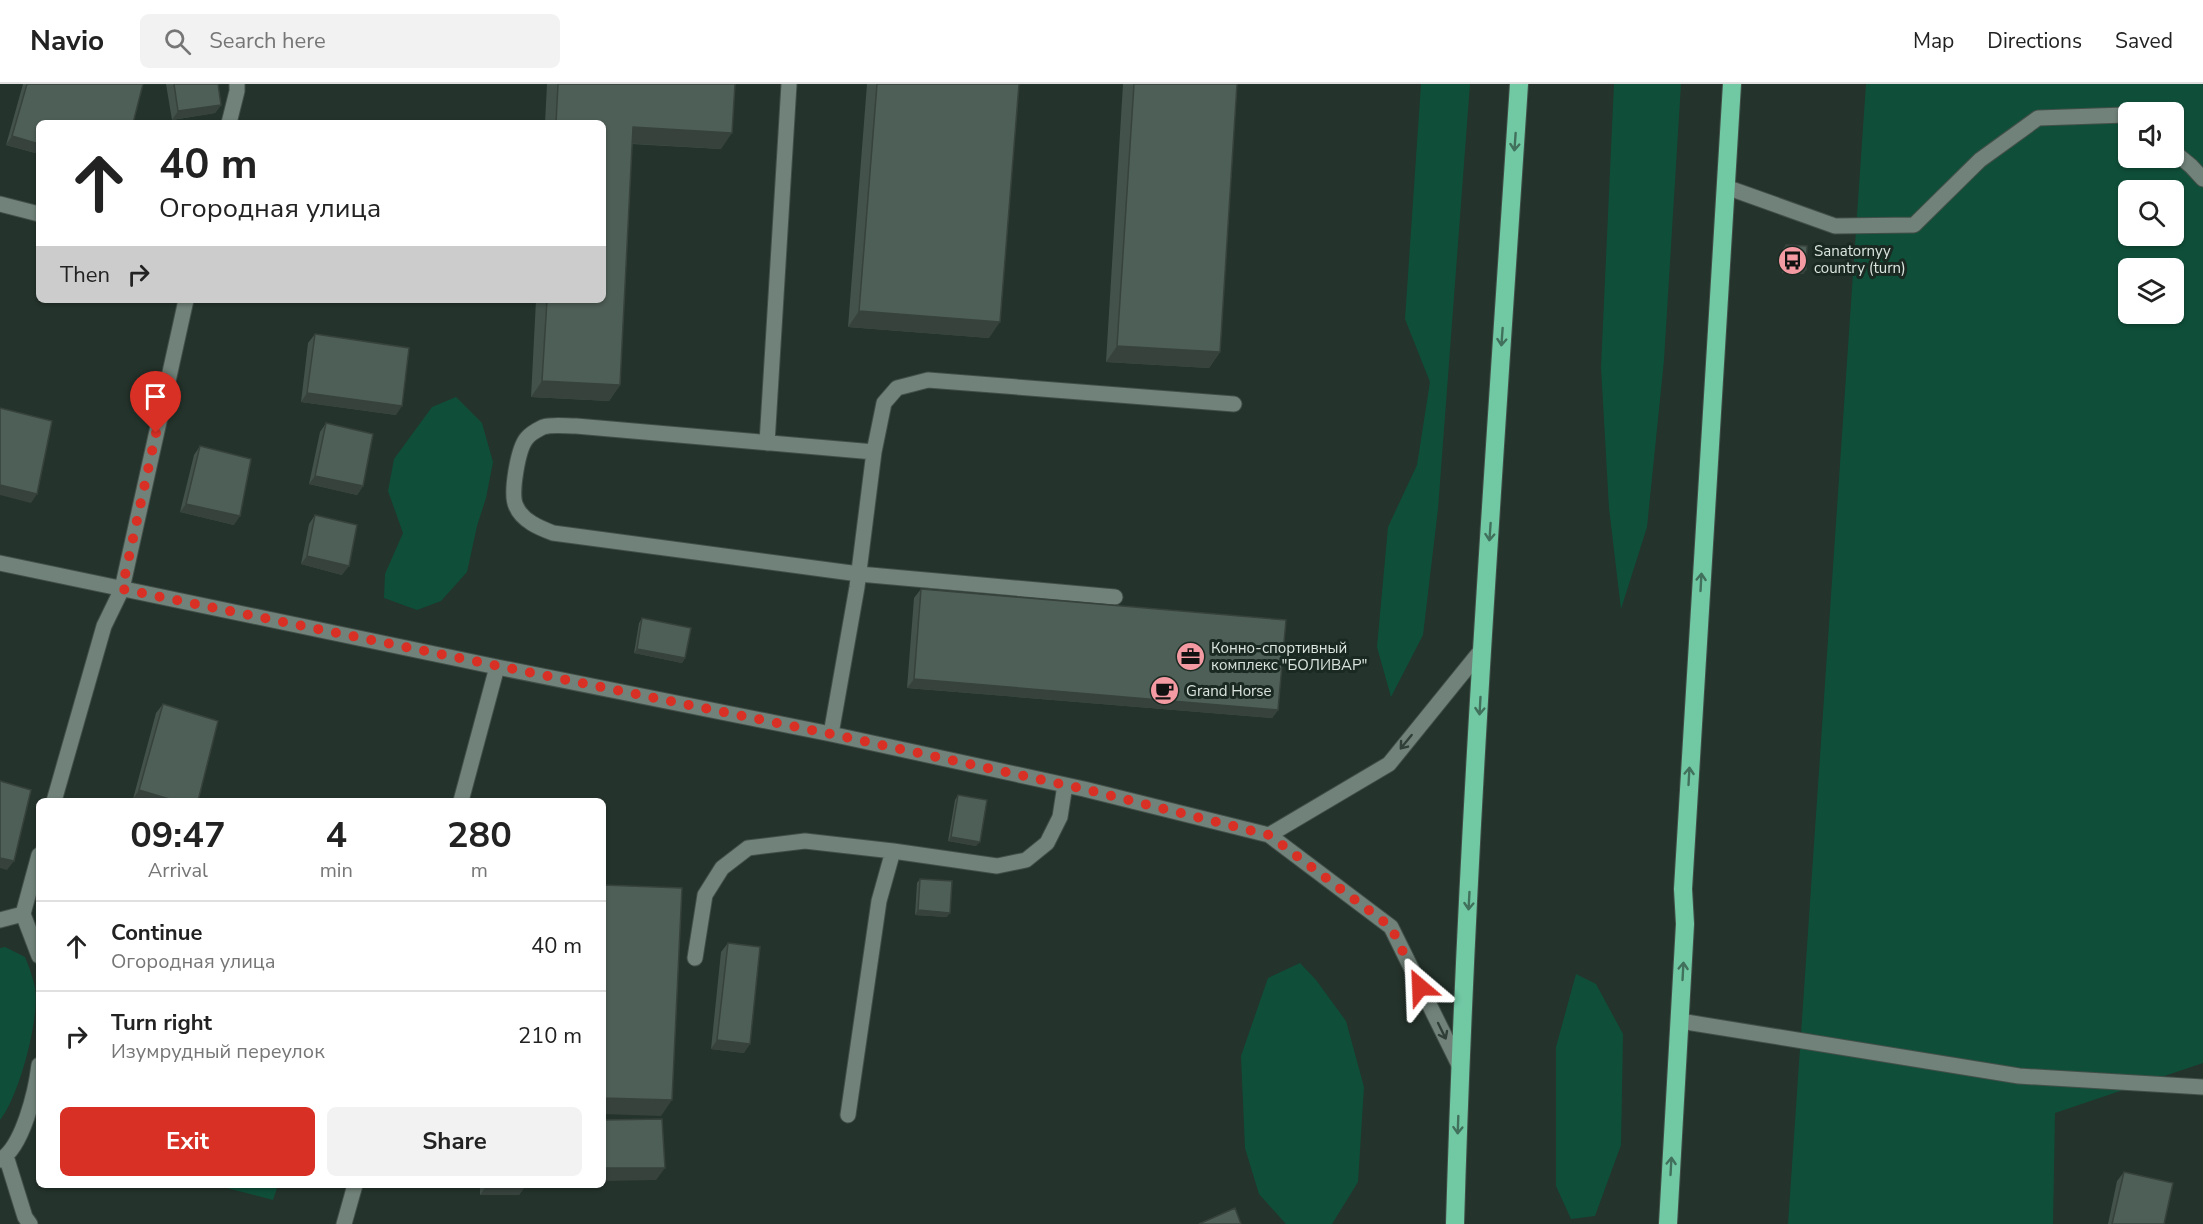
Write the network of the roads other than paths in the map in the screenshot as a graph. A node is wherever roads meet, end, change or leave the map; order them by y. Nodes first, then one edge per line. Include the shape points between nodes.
1 (237, 84) edge
2 (789, 84) edge
3 (1519, 84) edge
4 (1732, 84) edge
5 (2118, 116) edge
6 (230, 120) edge
7 (2184, 160) edge
8 (2203, 180) edge
9 (1726, 187) junction
10 (0, 204) edge
11 (36, 213) edge
12 (185, 303) edge
13 (1234, 404) dead end
14 (767, 443) junction
15 (874, 452) junction
16 (0, 563) edge
17 (859, 574) junction
18 (122, 589) junction
19 (1114, 597) dead end
20 (1483, 648) junction
21 (497, 667) junction
22 (831, 734) junction
23 (1065, 785) junction
24 (55, 798) edge
25 (461, 798) edge
26 (1269, 835) junction
27 (892, 851) junction
28 (36, 866) edge
29 (23, 914) junction
30 (0, 920) edge
31 (36, 948) edge
32 (696, 958) dead end
33 (1680, 1021) junction
34 (1460, 1067) junction
35 (36, 1078) edge
36 (2203, 1087) edge
37 (848, 1115) dead end
38 (3, 1158) edge
39 (354, 1188) edge
40 (30, 1224) edge
41 (344, 1224) edge
42 (1455, 1224) edge
43 (1668, 1224) edge

1 - 6 street
2 - 14 street
3 -> 20 highway
4 - 9 highway
5 - 9 street via 2038,118 1980,160 1914,225 1835,226
7 - 8 street
33 -> 9 highway via 1683,889
10 - 11 street
12 - 18 street
13 - 15 street via 928,380 897,388 884,403
14 - 15 street
14 - 17 street via 544,426 527,438 519,456 513,493 515,506 538,528 554,533
15 - 17 street
16 - 18 street
17 - 19 street
17 - 22 street
18 - 21 street
18 - 24 street via 104,626
20 -> 26 street via 1389,764
20 -> 34 highway
21 - 22 street
21 - 25 street
22 - 23 street
23 - 26 street
23 - 27 street via 1060,817 1047,843 1026,860 997,866
26 -> 34 street via 1391,927
27 - 32 street via 805,842 748,848 722,868 705,895
27 - 37 street via 879,901
28 - 29 street
29 - 30 street
29 - 31 street
33 - 36 street via 2019,1076
43 -> 33 highway
34 -> 42 highway
35 - 38 street via 27,1116 14,1146
38 - 40 street
39 - 41 street

